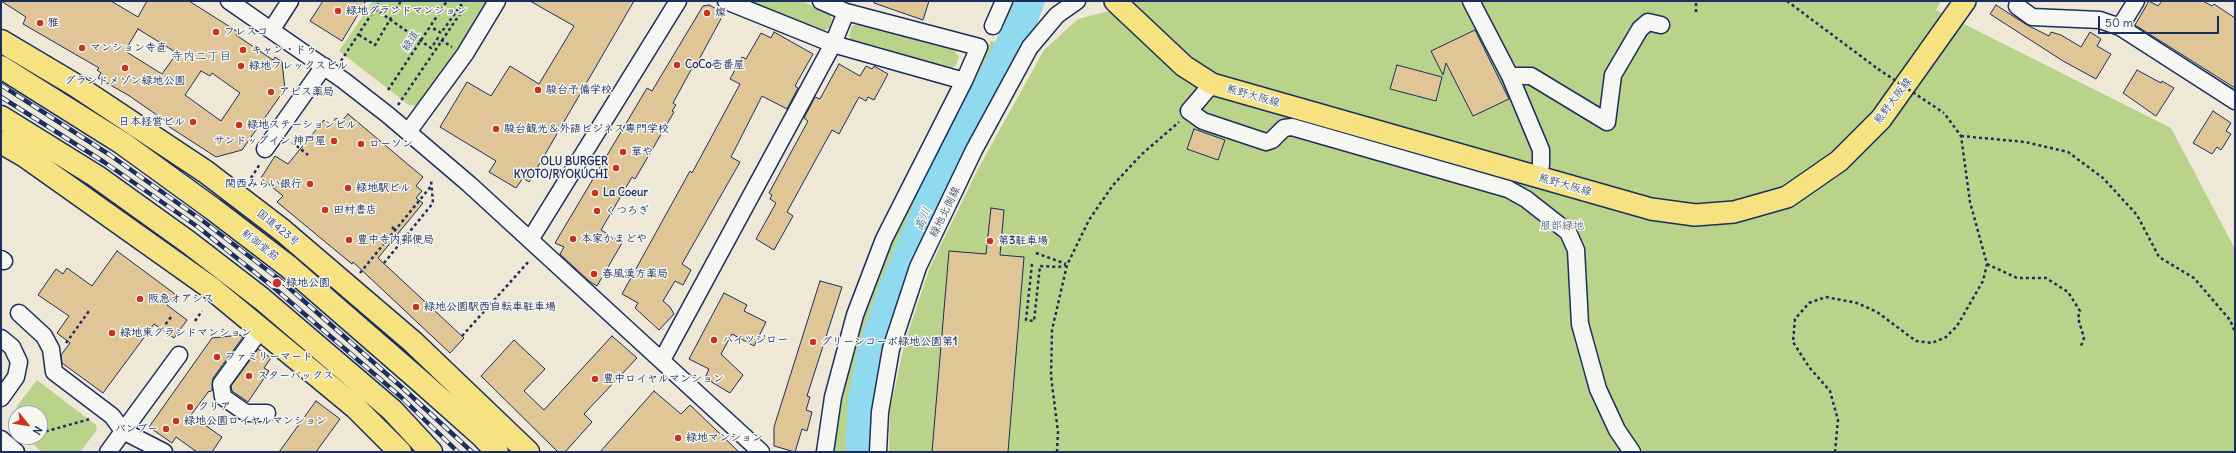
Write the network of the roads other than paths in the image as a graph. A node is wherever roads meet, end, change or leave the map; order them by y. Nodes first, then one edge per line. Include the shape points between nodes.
1 (229, 1) edge
2 (290, 1) edge
3 (497, 1) edge
4 (678, 1) edge
5 (726, 1) edge
6 (820, 1) edge
7 (1004, 1) edge
8 (1077, 1) edge
9 (1115, 1) edge
10 (1471, 1) edge
11 (1965, 1) edge
12 (2136, 1) edge
13 (2017, 6) dead end
14 (846, 12) junction
15 (1661, 25) dead end
16 (993, 26) dead end
17 (2120, 27) junction
18 (272, 29) junction
19 (1, 40) edge
20 (833, 44) junction
21 (1, 54) edge
22 (324, 66) junction
23 (1, 67) edge
24 (1510, 76) junction
25 (964, 81) junction
26 (1212, 84) junction
27 (75, 85) junction
28 (2235, 101) edge
29 (1, 117) edge
30 (408, 132) junction
31 (1, 137) edge
32 (1, 142) edge
33 (25, 156) junction
34 (263, 156) road end
35 (1538, 177) junction
36 (530, 240) junction
37 (19, 313) dead end
38 (261, 329) junction
39 (1, 338) edge
40 (413, 342) junction
41 (179, 355) dead end
42 (662, 360) junction
43 (1, 398) edge
44 (355, 407) junction
45 (267, 413) dead end
46 (122, 431) junction
47 (482, 436) junction
48 (1, 439) edge
49 (16, 452) edge
50 (108, 452) edge
51 (164, 452) edge
52 (400, 452) edge
53 (420, 452) edge
54 (431, 452) edge
55 (497, 452) edge
56 (528, 452) edge
57 (761, 452) edge
58 (825, 452) edge
59 (878, 452) edge
60 (1632, 452) edge

1 - 18 street
2 - 18 street
3 - 30 street via 465,54
4 - 36 street
5 - 20 street
6 - 14 street
7 - 16 street
8 - 59 street, 緑地北側線 via 1057,15 1030,47 974,150 918,267 891,349 880,412
9 - 26 main road, 熊野大阪線 via 1184,66
10 - 24 street
11 - 35 main road, 熊野大阪線 via 1881,119 1839,162 1787,197 1734,212 1695,215 1651,209
12 - 17 street
13 - 17 street via 2032,17 2100,20
14 - 20 street
14 - 25 street via 979,47
15 - 24 street via 1648,22 1640,29 1613,75 1607,122 1531,76
17 - 28 street
18 - 22 street
19 - 27 highway, 国道423号
20 - 25 street
20 - 42 street
21 - 27 highway
22 - 30 street
22 - 34 street
23 - 47 highway, 新御堂筋 via 122,143 213,208 289,267
24 - 35 street via 1541,150
25 - 58 street via 884,239 855,315 833,396
26 - 35 main road, 熊野大阪線
26 - 60 street via 1189,111 1203,121 1266,142 1272,140 1284,128 1292,127 1508,189 1568,232 1576,250 1580,324 1596,382 1617,430
27 - 40 highway, 国道423号 via 206,172 276,225
29 - 54 highway via 96,176 194,246 262,299 392,410
30 - 36 street
31 - 33 highway
32 - 33 highway
33 - 38 highway via 211,288
36 - 42 street
37 - 46 street via 44,336 51,349 54,372 112,416
38 - 44 highway
38 - 45 street via 221,384 223,397 246,413
39 - 43 street via 12,347 20,362 16,377
40 - 47 highway
40 - 56 highway, 国道423号
41 - 46 street
42 - 57 street
44 - 52 highway
44 - 53 highway
46 - 50 street
46 - 51 street
47 - 55 highway, 新御堂筋
48 - 49 street

